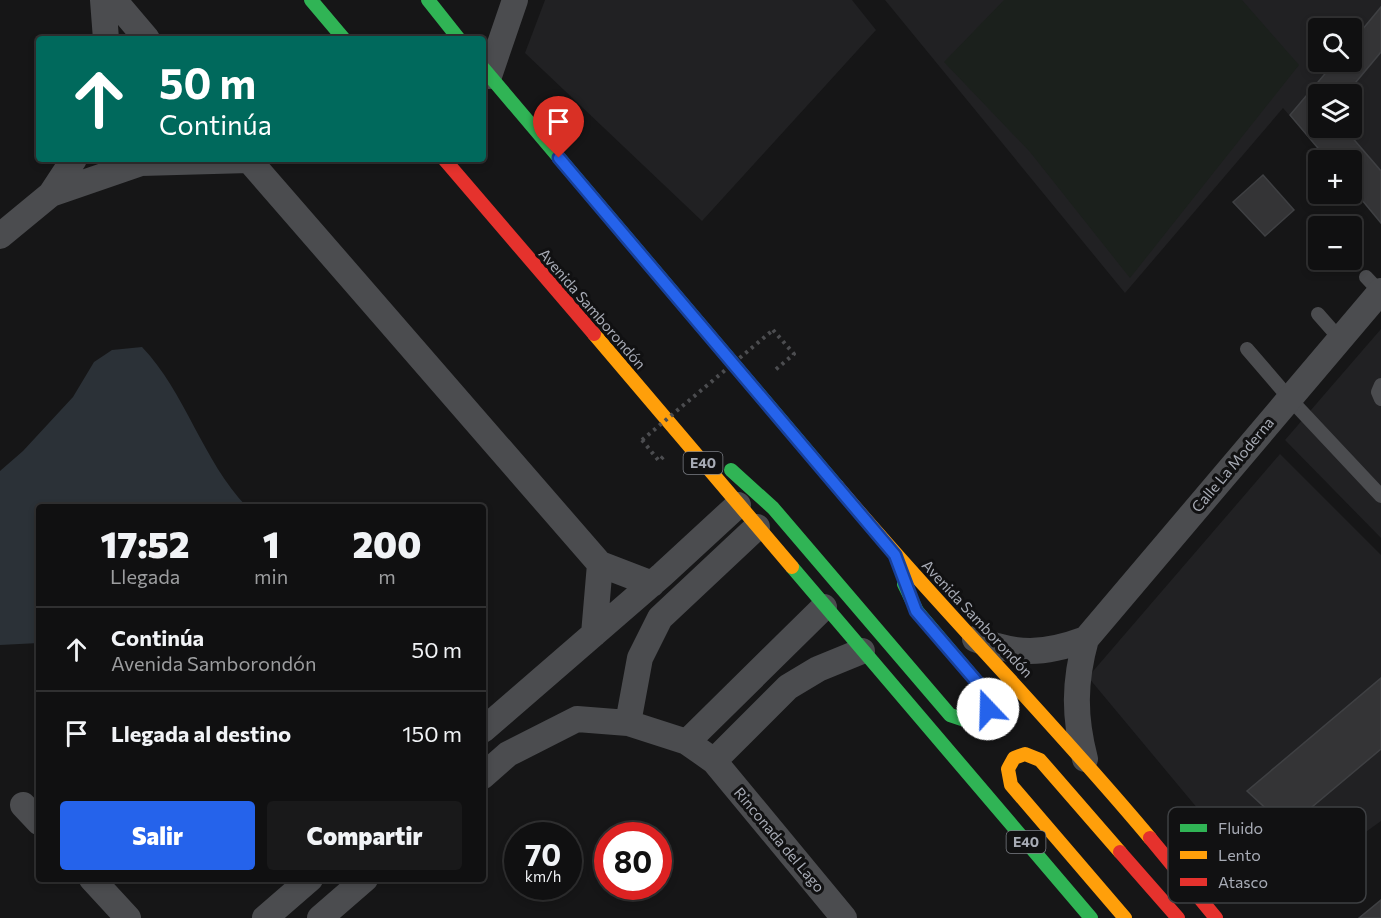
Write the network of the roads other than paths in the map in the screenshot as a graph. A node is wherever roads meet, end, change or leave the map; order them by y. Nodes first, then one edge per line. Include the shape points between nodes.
1 (103, 0) edge
2 (114, 0) edge
3 (311, 0) edge
4 (428, 0) edge
5 (515, 0) edge
6 (106, 36) edge
7 (144, 36) edge
8 (341, 36) edge
9 (457, 36) edge
10 (486, 72) edge
11 (72, 162) edge
12 (194, 162) edge
13 (250, 162) edge
14 (447, 162) edge
15 (51, 194) junction
16 (0, 236) edge
17 (1376, 287) edge
18 (1318, 314) dead end
19 (1340, 339) junction
20 (1247, 349) dead end
21 (628, 376) junction
22 (1381, 385) edge
23 (1290, 399) junction
24 (1381, 399) edge
25 (1381, 496) edge
26 (738, 505) junction
27 (757, 527) junction
28 (895, 555) junction
29 (600, 564) junction
30 (652, 584) junction
31 (825, 607) junction
32 (594, 634) junction
33 (975, 639) junction
34 (1086, 639) junction
35 (862, 651) junction
36 (774, 659) junction
37 (797, 682) junction
38 (628, 723) junction
39 (486, 727) edge
40 (687, 742) junction
41 (1085, 760) junction
42 (714, 762) junction
43 (486, 773) edge
44 (1168, 860) edge
45 (95, 882) edge
46 (307, 882) edge
47 (361, 882) edge
48 (1204, 903) edge
49 (128, 918) edge
50 (265, 918) edge
51 (320, 918) edge
52 (844, 918) edge
53 (1091, 918) edge
54 (1125, 918) edge
55 (1178, 918) edge
56 (1216, 918) edge

1 - 6 street
2 - 7 street
3 - 8 highway
4 - 9 highway
5 - 10 street
10 - 28 highway, Avenida Samborondón
11 - 15 street
12 - 15 street via 141,164
13 - 29 street
14 - 21 highway, Avenida Samborondón / E40
15 - 16 street
17 - 19 street, Calle La Moderna
18 - 19 lane
19 - 23 street, Calle La Moderna
20 - 23 lane
21 - 26 highway, Avenida Samborondón / E40
21 - 28 highway via 773,508 950,715 963,723 981,719 988,709 983,689 916,611
22 - 24 lane
23 - 25 lane
23 - 34 street, Calle La Moderna
26 - 27 highway, Avenida Samborondón / E40
26 - 30 street
27 - 31 highway, Avenida Samborondón / E40
27 - 38 street via 660,618 640,658
28 - 33 highway, Avenida Samborondón
29 - 30 street
29 - 32 street
30 - 32 street
31 - 35 highway, Avenida Samborondón / E40
31 - 36 street
32 - 39 street
33 - 34 street via 1002,649 1030,652 1058,649
33 - 41 highway, Avenida Samborondón
34 - 41 street, Calle La Moderna via 1075,700 1077,731
35 - 37 street
35 - 53 highway, Avenida Samborondón / E40
36 - 37 street
36 - 40 street
37 - 42 street
38 - 40 street, Rinconada del Lago
38 - 43 street, Rinconada del Lago via 577,719 508,754
40 - 42 street, Rinconada del Lago
41 - 44 highway, Avenida Samborondón
42 - 52 street, Rinconada del Lago
45 - 49 street
46 - 50 street
47 - 51 street
48 - 56 highway, Avenida Samborondón
54 - 55 highway via 1011,785 1008,766 1014,758 1023,753 1040,760

